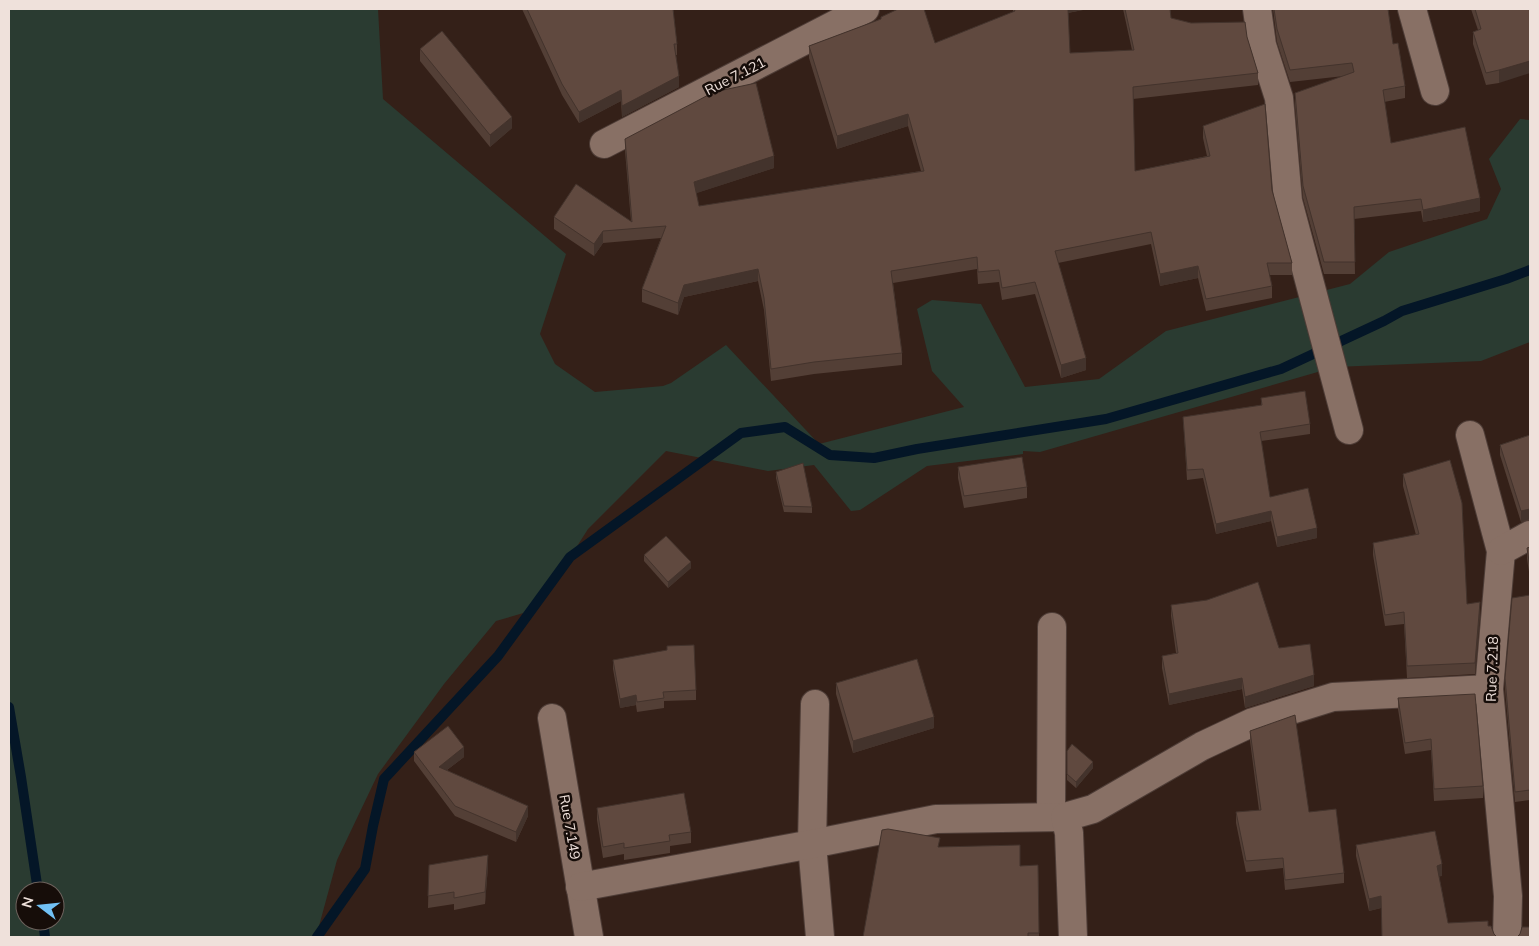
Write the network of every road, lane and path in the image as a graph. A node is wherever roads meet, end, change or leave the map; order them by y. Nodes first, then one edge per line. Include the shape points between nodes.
1 (1257, 9) edge
2 (1412, 9) edge
3 (860, 10) edge
4 (1435, 91) dead end
5 (604, 144) dead end
6 (1349, 430) dead end
7 (1470, 434) dead end
8 (1530, 535) edge
9 (1500, 551) junction
10 (1052, 626) dead end
11 (1489, 689) junction
12 (815, 704) dead end
13 (552, 718) dead end
14 (1058, 817) junction
15 (812, 844) junction
16 (580, 887) junction
17 (589, 937) edge
18 (820, 937) edge
19 (1072, 937) edge
20 (1507, 937) edge

1 - 6 street via 1262,45 1279,98 1288,201
2 - 4 street
3 - 5 street, Rue 7.121
7 - 9 street, Rue 7.218
8 - 9 street
9 - 11 street, Rue 7.218
10 - 14 street
11 - 14 street via 1334,698 1262,719 1202,746 1093,809
11 - 20 street, Rue 7.218 via 1508,896
12 - 15 street
13 - 16 street, Rue 7.149
14 - 15 street via 936,819
14 - 19 street via 1069,833
15 - 16 street
15 - 18 street
16 - 17 street, Rue 7.149

